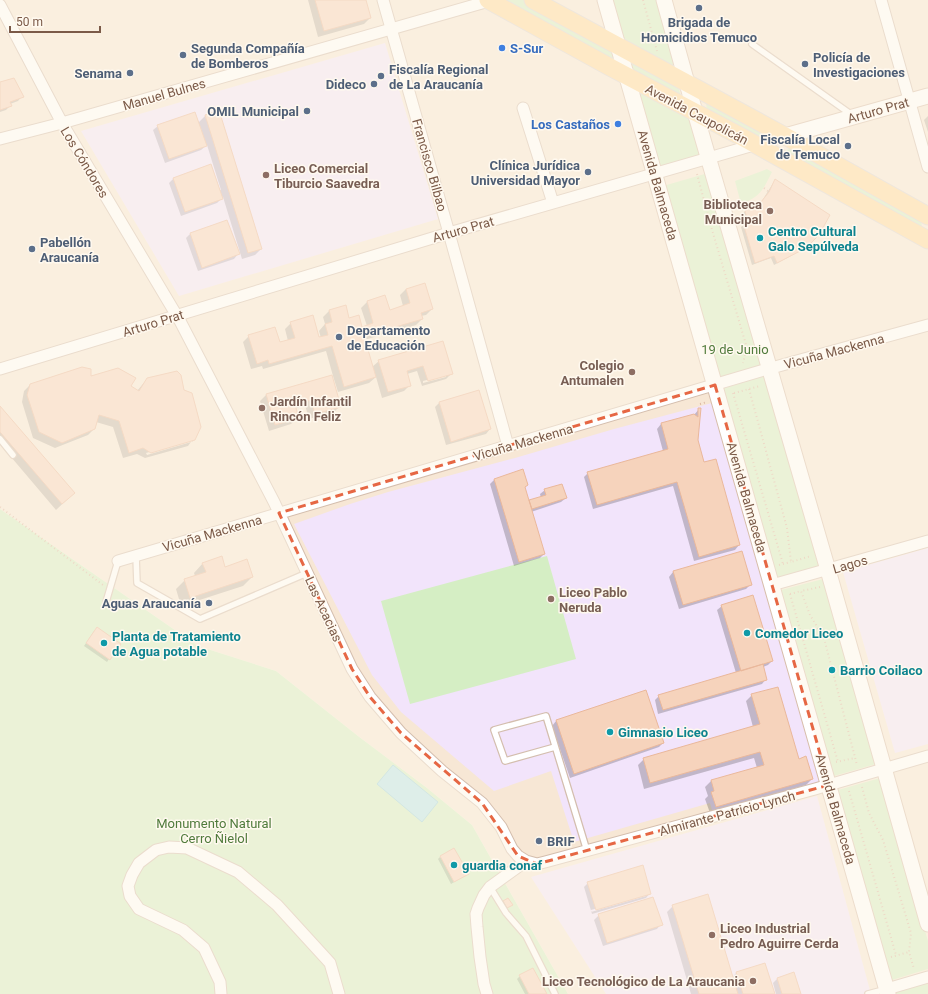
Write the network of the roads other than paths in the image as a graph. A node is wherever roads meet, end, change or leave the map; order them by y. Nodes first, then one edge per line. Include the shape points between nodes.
1 (383, 0) edge
2 (488, 0) edge
3 (533, 0) edge
4 (605, 0) edge
5 (664, 0) edge
6 (881, 0) edge
7 (0, 5) edge
8 (391, 28) junction
9 (752, 44) dead end
10 (617, 45) junction
11 (626, 76) junction
12 (688, 85) junction
13 (928, 96) edge
14 (909, 101) junction
15 (523, 108) dead end
16 (695, 112) junction
17 (853, 117) junction
18 (62, 123) junction
19 (785, 136) junction
20 (0, 139) edge
21 (756, 145) junction
22 (709, 159) junction
23 (928, 167) edge
24 (655, 174) junction
25 (553, 203) junction
26 (928, 216) edge
27 (449, 233) junction
28 (928, 240) edge
29 (177, 315) junction
30 (928, 325) edge
31 (770, 368) junction
32 (0, 369) edge
33 (715, 385) junction
34 (0, 439) edge
35 (508, 446) junction
36 (13, 455) dead end
37 (280, 514) junction
38 (928, 541) edge
39 (136, 556) junction
40 (118, 561) joint
41 (828, 570) junction
42 (307, 573) junction
43 (772, 586) junction
44 (106, 602) dead end
45 (555, 747) junction
46 (928, 756) edge
47 (884, 769) junction
48 (829, 785) junction
49 (586, 850) junction
50 (526, 861) junction
51 (490, 887) junction
52 (928, 924) edge
53 (928, 977) edge
54 (888, 991) edge
55 (221, 994) edge
56 (339, 994) edge
57 (487, 994) edge
58 (555, 994) edge
59 (868, 994) edge

1 - 8 street, Francisco Bilbao
2 - 8 street, Manuel Bulnes
2 - 11 main road, Avenida Caupolicán
3 - 10 main road, Avenida Caupolicán
4 - 10 main road, Avenida Balmaceda
5 - 12 main road
6 - 14 street
7 - 18 street, Los Cóndores
8 - 18 street, Manuel Bulnes
8 - 27 street, Francisco Bilbao
9 - 17 lane
10 - 11 main road, Avenida Balmaceda
10 - 12 main road, Avenida Caupolicán
11 - 16 main road, Avenida Caupolicán
11 - 24 main road, Avenida Balmaceda
12 - 16 main road
12 - 19 main road, Avenida Caupolicán
13 - 14 main road, Arturo Prat
14 - 17 main road, Arturo Prat
14 - 23 street
15 - 25 street
16 - 21 main road, Avenida Caupolicán
16 - 22 main road
17 - 19 main road, Arturo Prat
18 - 20 street, Manuel Bulnes
18 - 29 street, Los Cóndores
19 - 21 street, Arturo Prat
19 - 26 main road, Avenida Caupolicán
21 - 22 street, Arturo Prat
21 - 28 main road, Avenida Caupolicán
22 - 24 street, Arturo Prat
22 - 31 main road
24 - 25 street, Arturo Prat
24 - 33 main road, Avenida Balmaceda
25 - 27 street, Arturo Prat
27 - 29 street, Arturo Prat
27 - 35 street, Francisco Bilbao
29 - 32 street, Arturo Prat
29 - 37 street, Las Acacias
30 - 31 street, Vicuña Mackenna
31 - 33 street, Vicuña Mackenna
31 - 41 main road
33 - 35 street, Vicuña Mackenna
33 - 43 main road, Avenida Balmaceda
34 - 36 lane
35 - 37 street, Vicuña Mackenna
37 - 39 street, Vicuña Mackenna
37 - 42 street, Las Acacias
38 - 41 street, Lagos
39 - 40 street, Vicuña Mackenna
39 - 42 lane via 137,583 200,619
40 - 44 lane
41 - 43 street, Lagos
41 - 47 main road
42 - 50 street, Las Acacias via 352,669 370,698 401,733 482,803 501,827 518,856
43 - 48 main road, Avenida Balmaceda via 831,764
45 - 45 lane via 546,716 494,730 504,761
45 - 49 lane
46 - 47 street, Almirante Patricio Lynch
47 - 48 street, Almirante Patricio Lynch
47 - 52 main road
48 - 49 street, Almirante Patricio Lynch
48 - 54 main road, Avenida Balmaceda
49 - 50 street, Almirante Patricio Lynch via 536,864
50 - 51 street
51 - 57 street via 476,914
51 - 58 lane via 526,936
53 - 54 street
54 - 59 lane
55 - 56 street via 220,982 204,948 183,930 139,909 130,896 128,886 132,875 139,863 156,850 169,847 187,848 238,872 277,905 330,963

